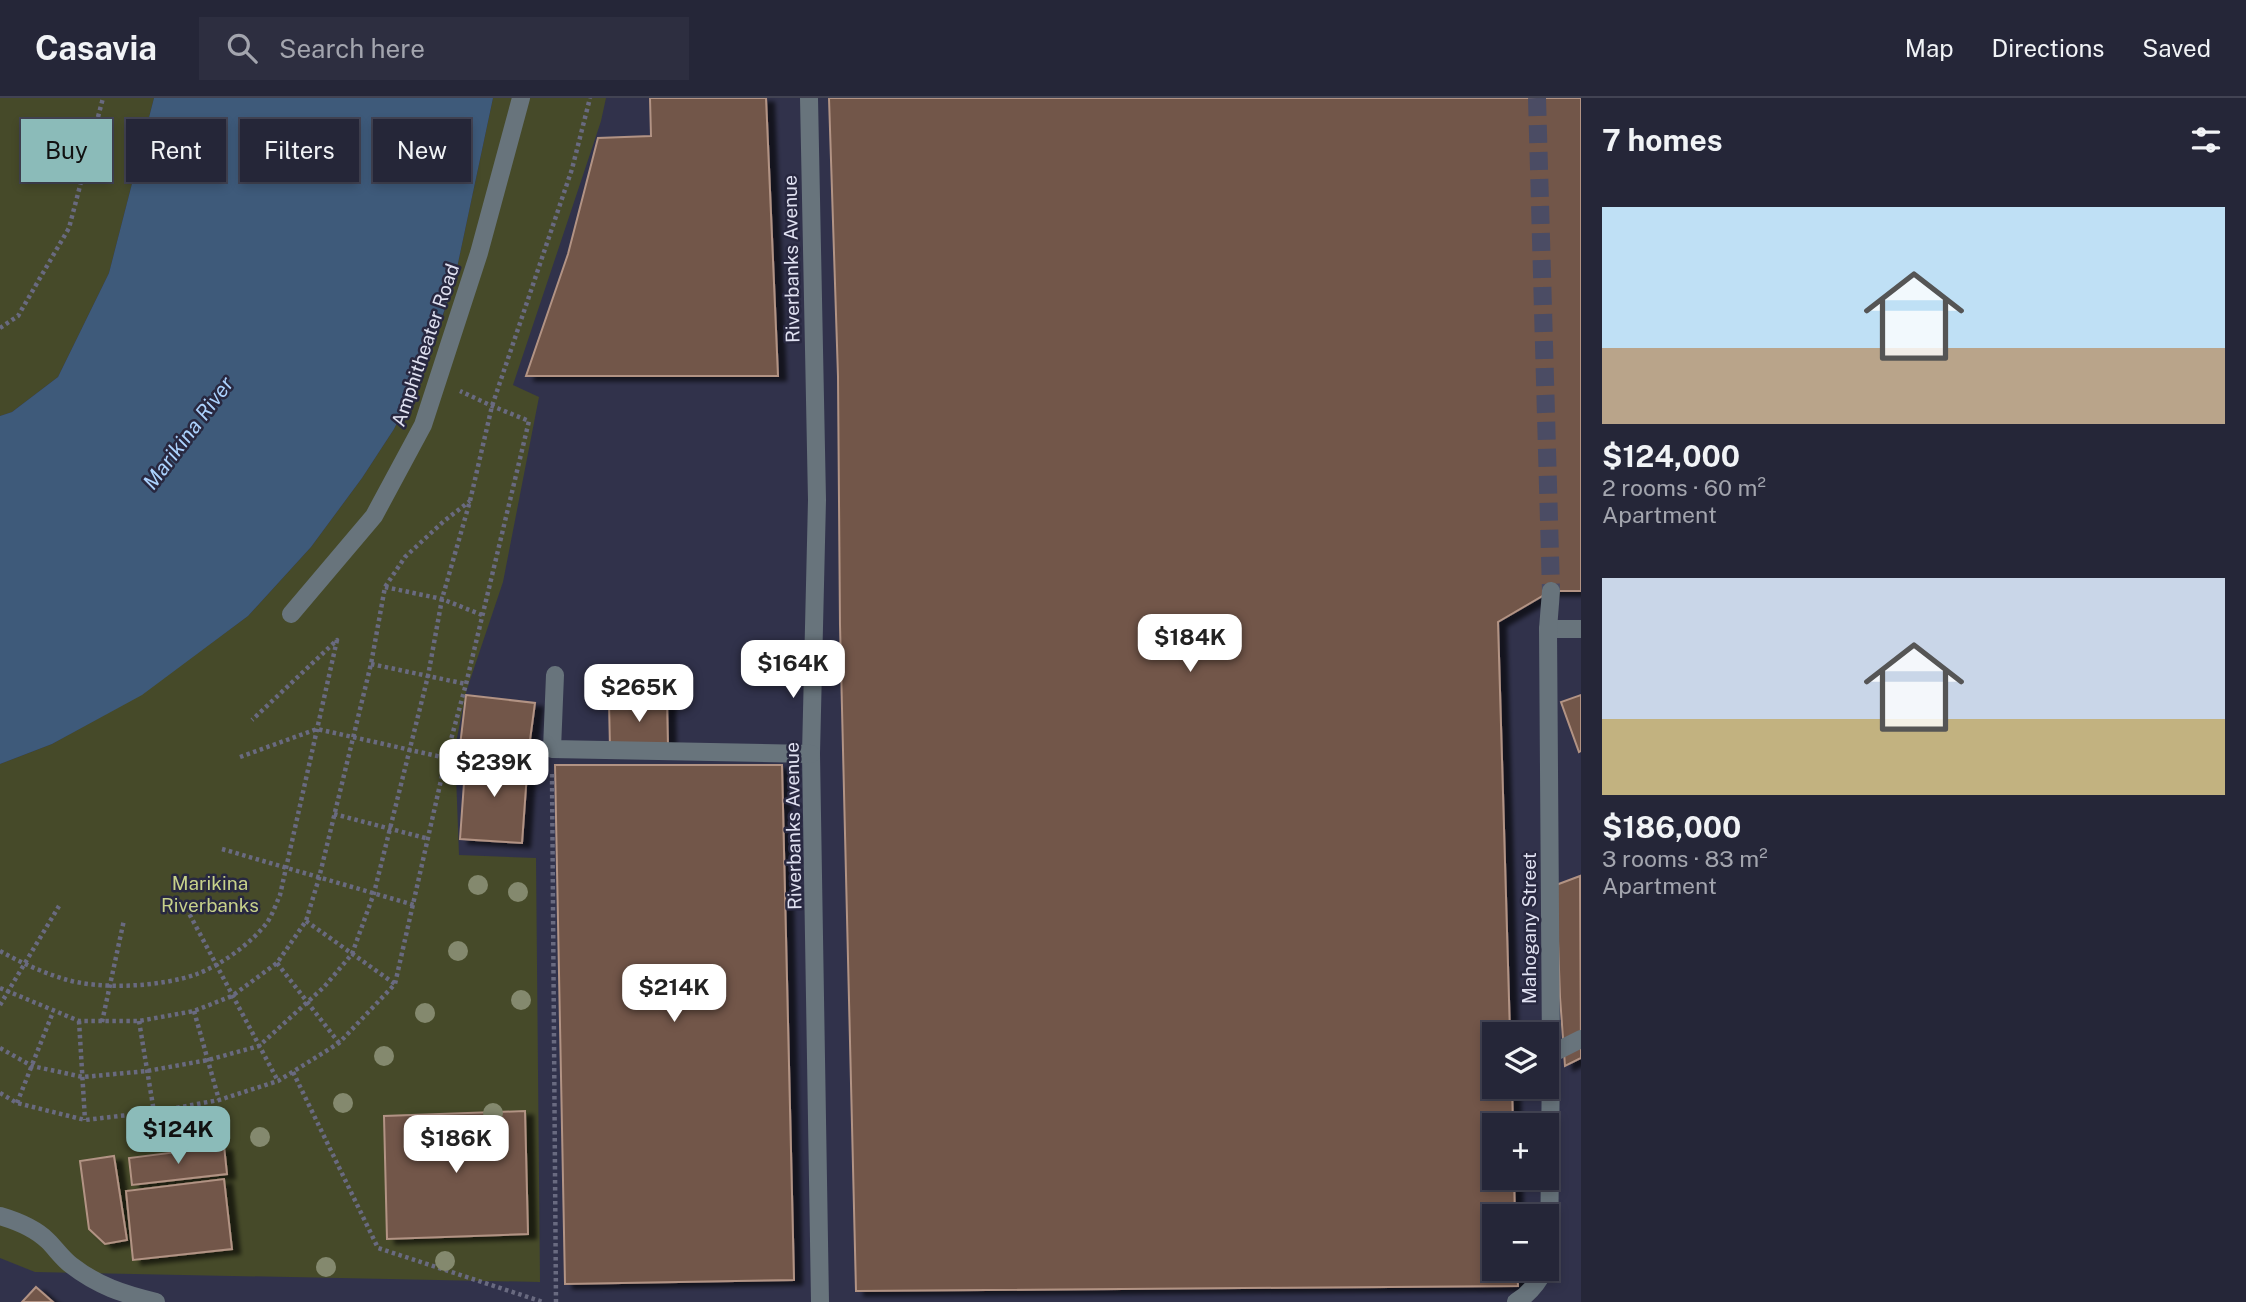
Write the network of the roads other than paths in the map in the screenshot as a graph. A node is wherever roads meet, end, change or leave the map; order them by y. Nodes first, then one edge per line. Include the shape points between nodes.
1 (521, 98) edge
2 (809, 98) edge
3 (1551, 592) tunnel mouth
4 (291, 614) dead end
5 (1548, 629) junction
6 (1581, 629) edge
7 (555, 675) dead end
8 (811, 754) junction
9 (1551, 1022) edge
10 (1581, 1039) edge
11 (1559, 1050) edge
12 (1551, 1099) edge
13 (1550, 1204) edge
14 (0, 1216) edge
15 (1538, 1281) edge
16 (156, 1302) edge
17 (820, 1302) edge
18 (1516, 1302) edge

1 - 4 street, Amphitheater Road via 479,253 423,425 374,516
2 - 8 street, Riverbanks Avenue via 817,500
3 - 5 street, Mahogany Street
5 - 6 street
5 - 9 street, Mahogany Street
7 - 8 street via 552,749
8 - 17 street, Riverbanks Avenue
10 - 11 street
12 - 13 street, Mahogany Street
14 - 16 street via 46,1238 68,1263 92,1279 118,1293
15 - 18 street, Mahogany Street

